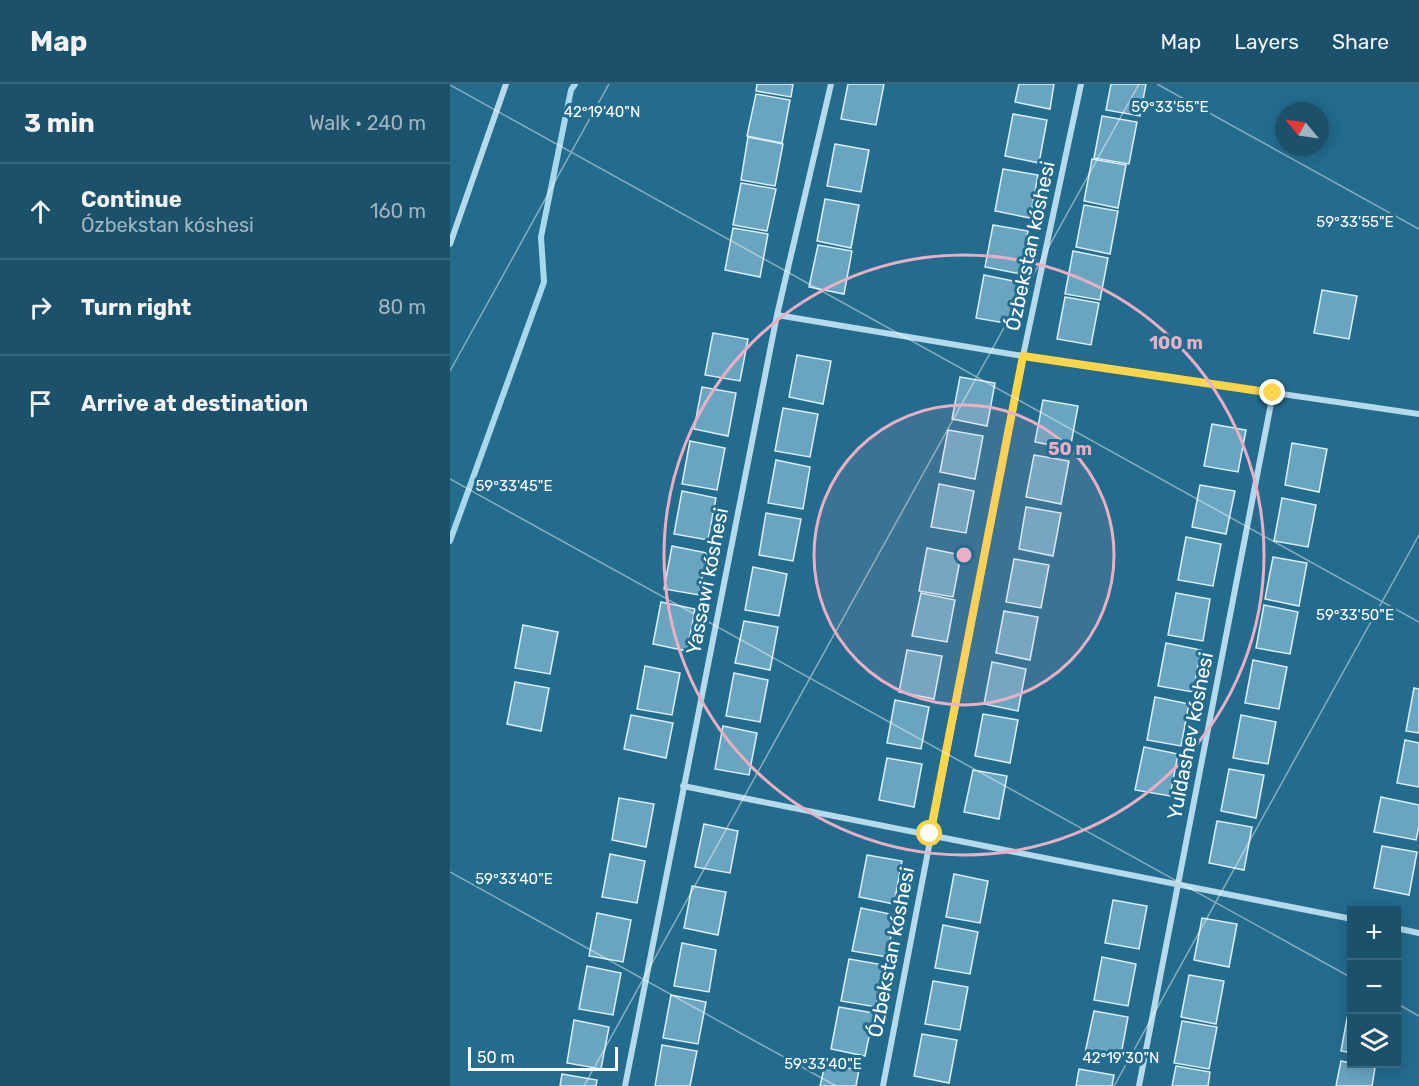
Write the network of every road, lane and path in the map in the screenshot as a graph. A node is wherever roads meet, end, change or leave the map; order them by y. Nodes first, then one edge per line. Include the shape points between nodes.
1 (506, 84) edge
2 (831, 84) edge
3 (1081, 84) edge
4 (450, 244) edge
5 (777, 315) junction
6 (1023, 356) junction
7 (1273, 393) junction
8 (1419, 414) edge
9 (683, 786) junction
10 (930, 834) junction
11 (1178, 884) junction
12 (1347, 918) edge
13 (1401, 929) edge
14 (1419, 933) edge
15 (625, 1086) edge
16 (883, 1086) edge
17 (1139, 1086) edge

1 - 4 street
2 - 5 street, Yassawi kóshesi
3 - 6 street, Ózbekstan kóshesi
5 - 6 street
5 - 9 street, Yassawi kóshesi
6 - 7 street
6 - 10 street, Ózbekstan kóshesi
7 - 8 street
7 - 11 street, Yuldashev kóshesi
9 - 10 street
9 - 15 street, Yassawi kóshesi
10 - 11 street
10 - 16 street, Ózbekstan kóshesi
11 - 12 street
11 - 17 street, Yuldashev kóshesi
13 - 14 street

